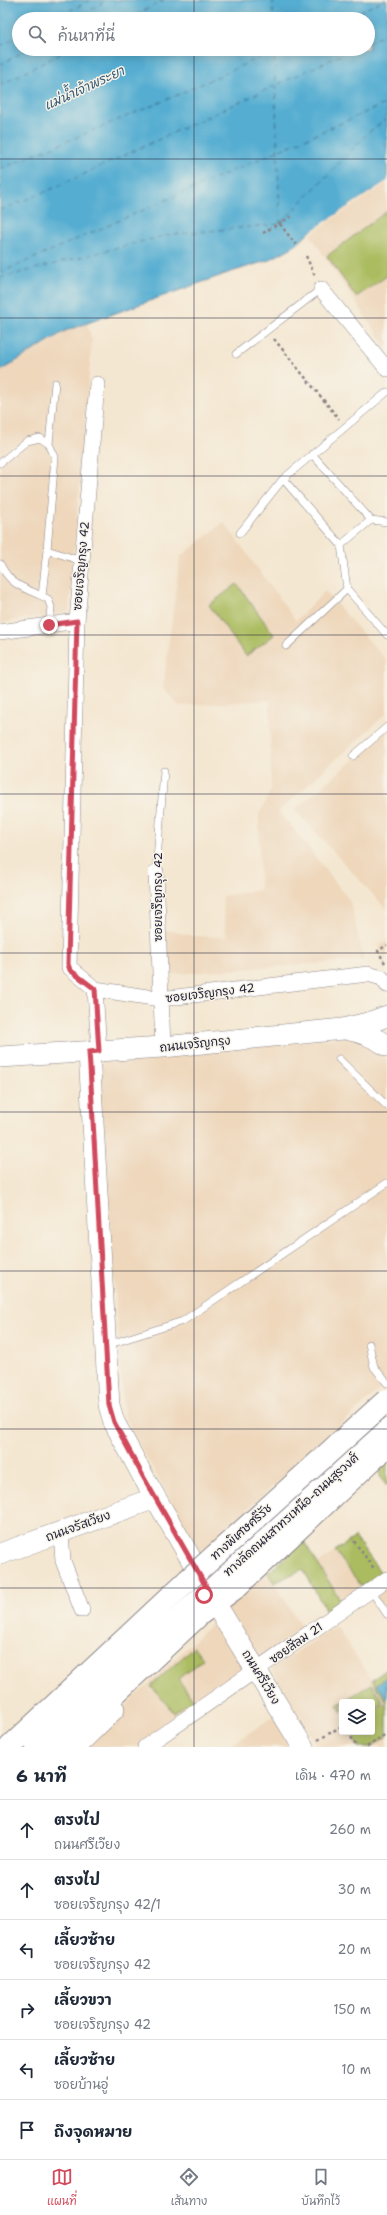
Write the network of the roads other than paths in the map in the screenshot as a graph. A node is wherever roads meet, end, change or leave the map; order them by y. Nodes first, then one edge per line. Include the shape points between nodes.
1 (321, 289) joint
2 (236, 354) dead end
3 (387, 369) edge
4 (55, 384) dead end
5 (97, 384) dead end
6 (387, 392) edge
7 (49, 444) junction
8 (312, 454) junction
9 (0, 463) edge
10 (283, 479) junction
11 (371, 520) junction
12 (387, 522) edge
13 (240, 533) dead end
14 (341, 545) junction
15 (47, 550) junction
16 (82, 561) junction
17 (0, 564) edge
18 (347, 589) junction
19 (42, 596) junction
20 (77, 621) junction
21 (49, 625) junction
22 (0, 632) edge
23 (387, 635) edge
24 (286, 646) dead end
25 (387, 727) edge
26 (353, 756) dead end
27 (164, 770) dead end
28 (156, 872) joint
29 (387, 985) edge
30 (95, 989) junction
31 (160, 999) junction
32 (383, 1030) edge
33 (163, 1047) junction
34 (94, 1051) junction
35 (0, 1057) edge
36 (339, 1059) dead end
37 (387, 1106) edge
38 (387, 1183) edge
39 (369, 1344) dead end
40 (106, 1346) junction
41 (387, 1383) edge
42 (387, 1400) edge
43 (387, 1429) edge
44 (387, 1446) edge
45 (387, 1452) edge
46 (155, 1498) junction
47 (61, 1532) junction
48 (0, 1554) edge
49 (380, 1584) edge
50 (213, 1599) junction
51 (82, 1610) dead end
52 (387, 1614) edge
53 (257, 1671) junction
54 (309, 1745) edge
55 (10, 1747) edge
56 (36, 1747) edge
57 (58, 1747) edge
58 (75, 1747) edge
59 (146, 1747) edge

1 - 2 lane
1 - 3 street
4 - 7 lane
5 - 16 street, ซอยเจริญกรุง 42
6 - 8 lane
7 - 9 lane via 40,438 27,441
7 - 15 lane via 55,457
8 - 10 lane
8 - 11 lane
10 - 13 lane
10 - 14 lane
11 - 12 lane
11 - 14 lane
14 - 18 lane
15 - 16 lane
15 - 19 lane
16 - 20 street, ซอยเจริญกรุง 42
17 - 19 lane via 5,575 18,587
18 - 23 lane
18 - 24 lane
19 - 21 lane via 48,599 51,607
20 - 21 street
20 - 30 street, ซอยเจริญกรุง 42 via 68,964 70,970
21 - 22 street
25 - 26 lane
27 - 28 lane, ซอยเจรืญกรุง 42
28 - 31 street, ซอยเจรืญกรุง 42
29 - 31 street, ซอยเจริญกรุง 42 via 382,978 368,974
30 - 31 street, ซอยเจริญกรุง 42
30 - 34 street
31 - 33 street, ซอยเจรืญกรุง 42
32 - 33 street, ถนนเจริญกรุง via 343,1029
33 - 34 street, ถนนเจริญกรุง
34 - 35 street, ถนนเจริญกรุง
34 - 40 street, ถนนศรีเวียง
36 - 37 lane
38 - 40 lane via 183,1321
39 - 41 lane via 374,1367
40 - 46 street, ถนนศรีเวียง via 109,1405 114,1422
42 - 55 highway, ทางพิเศษศรีรัช, bridge via 188,1580
43 - 50 street, ทางลัดถนนสาทรเหนือ-ถนนสุรวงศ์
44 - 57 highway via 234,1589 200,1614
45 - 50 street, ทางลัดถนนสาทรเหนือ-ถนนสุรวงศ์
46 - 47 street, ถนนจรัสเวียง
46 - 50 street, ถนนศรีเวียง
47 - 48 street, ถนนจรัสเวียง
47 - 51 street via 63,1561
49 - 52 lane
49 - 53 street, ซอยสีลม 21
50 - 53 street, ถนนศรีเวียง
50 - 56 street, ทางลัดถนนสาทรเหนือ-ถนนสุรวงศ์
50 - 58 street, ทางลัดถนนสาทรเหนือ-ถนนสุรวงศ์ via 186,1637
53 - 54 street, ถนนศรีเวียง
53 - 59 street, ซอยสีลม 21

